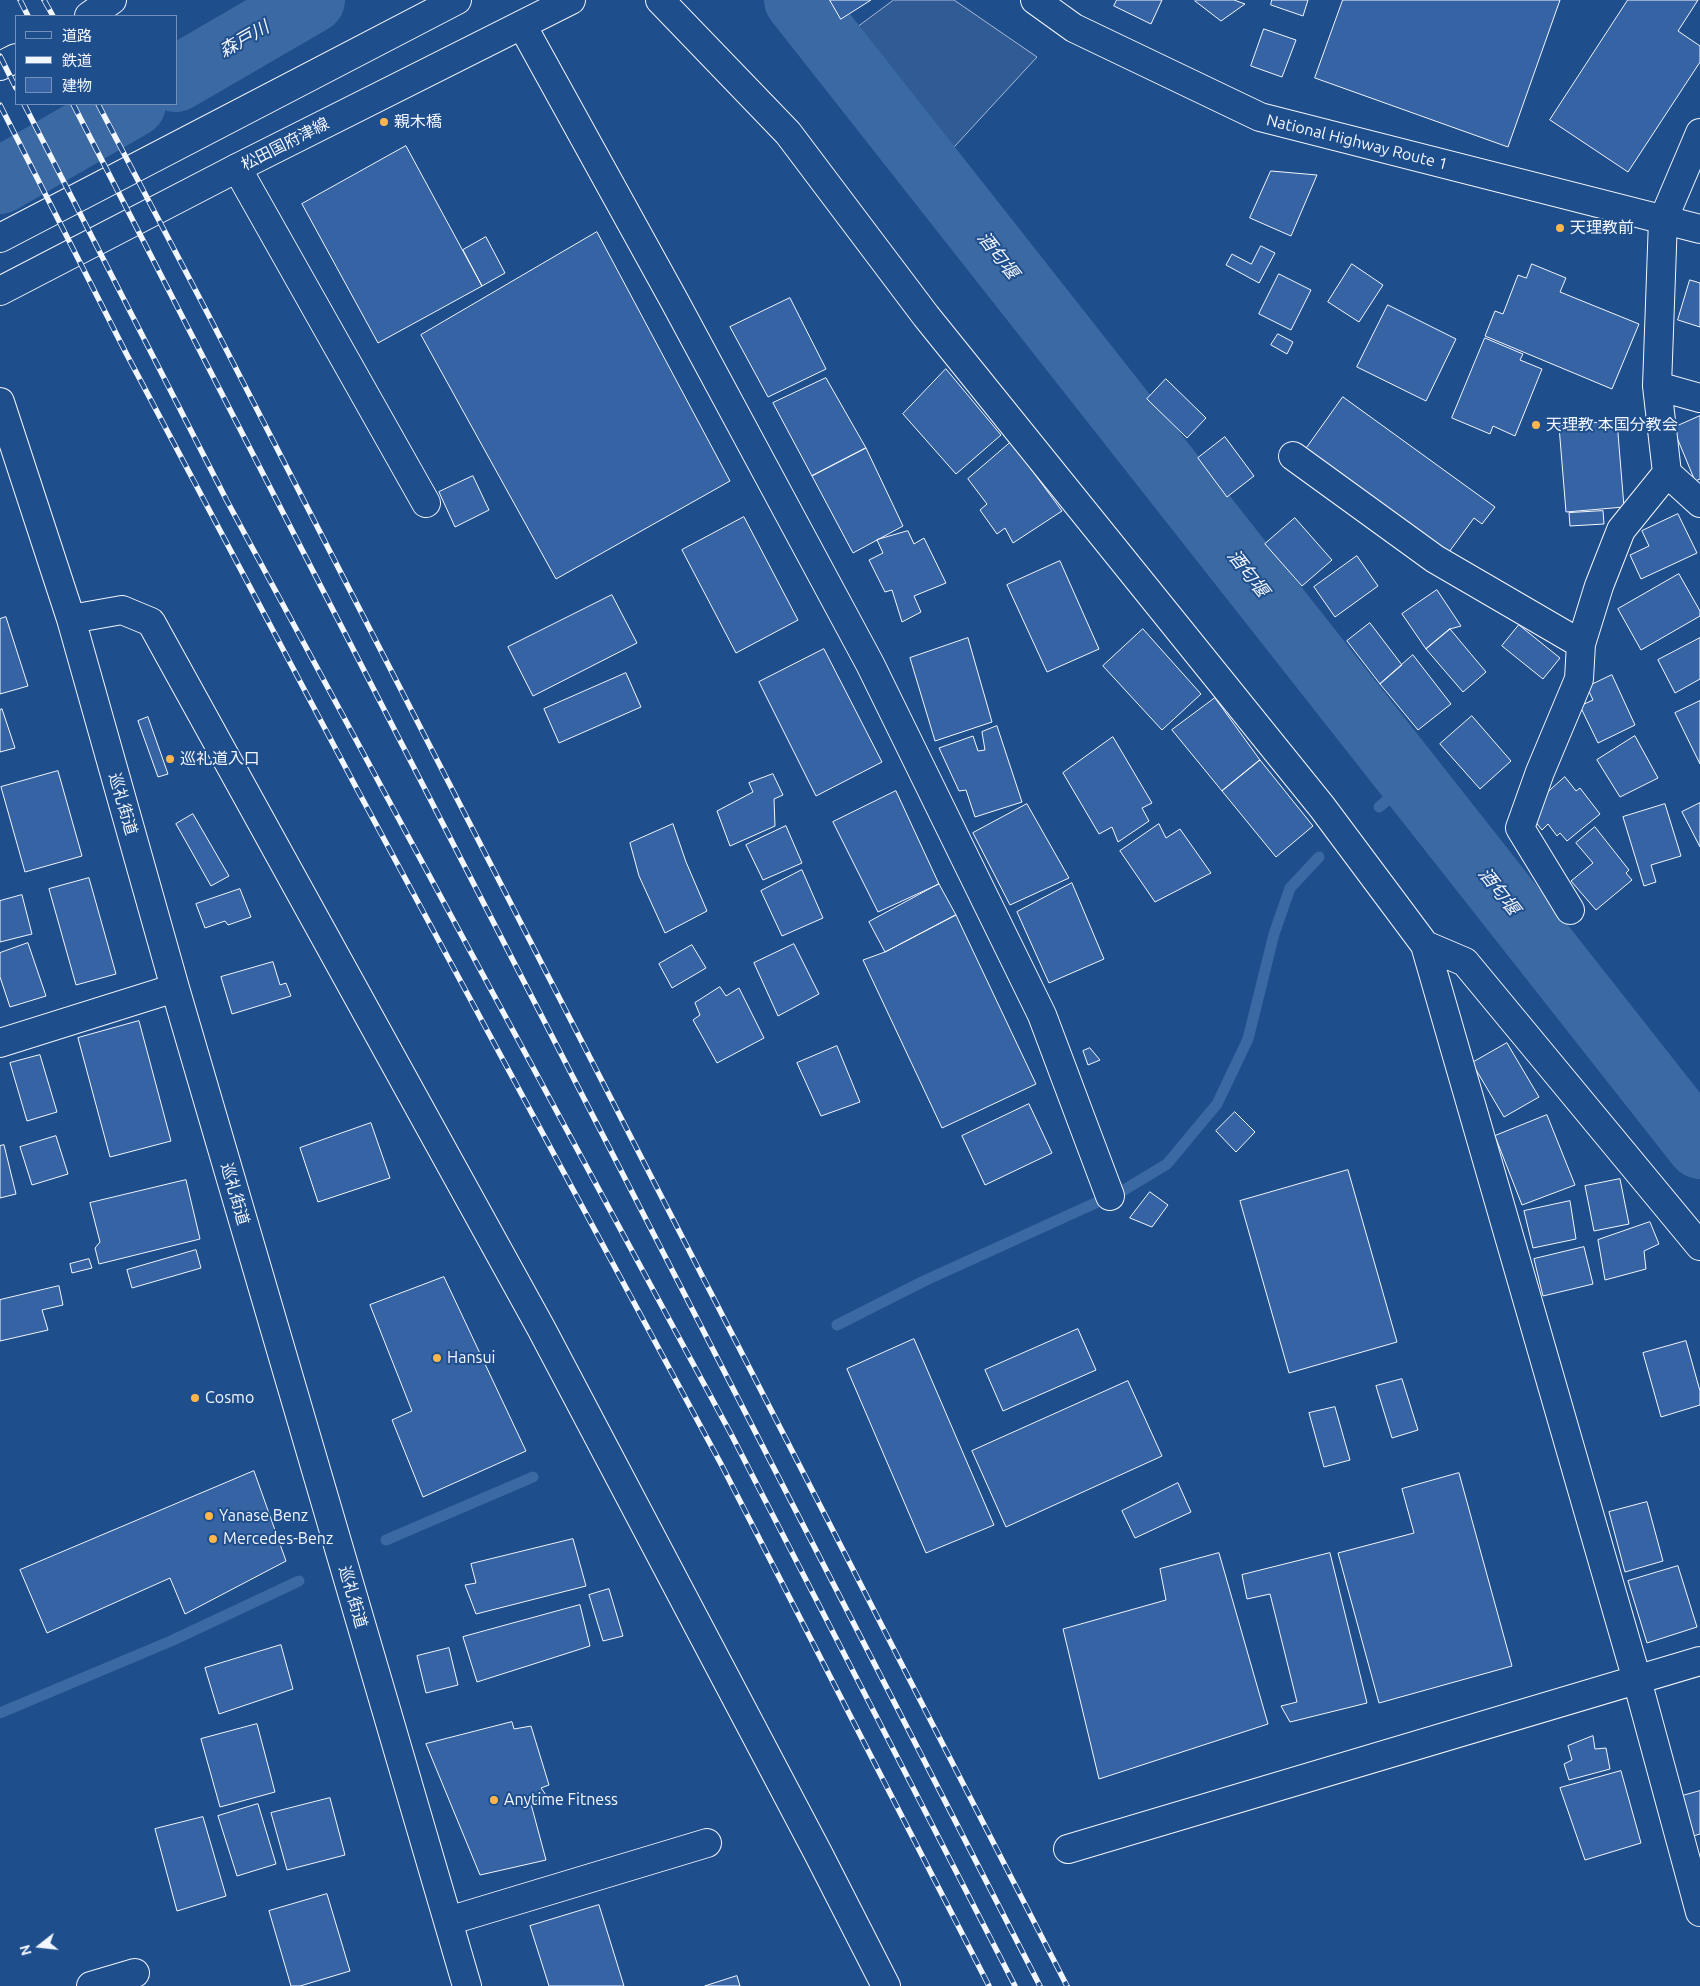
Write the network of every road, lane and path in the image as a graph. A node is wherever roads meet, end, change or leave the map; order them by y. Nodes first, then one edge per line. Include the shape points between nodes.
1 (457, 0) edge
2 (571, 0) edge
3 (660, 0) edge
4 (1035, 0) edge
5 (522, 24) junction
6 (15, 58) edge
7 (0, 66) edge
8 (1700, 133) edge
9 (236, 168) junction
10 (1664, 220) junction
11 (1700, 229) edge
12 (0, 238) edge
13 (0, 291) edge
14 (1657, 386) junction
15 (1700, 398) edge
16 (0, 402) edge
17 (1293, 456) dead end
18 (1667, 473) junction
19 (426, 502) dead end
20 (1700, 503) edge
21 (71, 619) junction
22 (1581, 644) junction
23 (1570, 910) dead end
24 (1425, 945) junction
25 (175, 988) junction
26 (0, 1043) edge
27 (1110, 1196) dead end
28 (1700, 1246) edge
29 (1700, 1661) edge
30 (1637, 1680) junction
31 (707, 1844) dead end
32 (1068, 1849) dead end
33 (1694, 1866) edge
34 (1700, 1912) edge
35 (448, 1921) junction
36 (135, 1973) dead end
37 (92, 1986) edge
38 (466, 1986) edge
39 (886, 1986) edge

1 - 12 main road
2 - 5 main road, 松田国府津線
3 - 24 main road via 788,133 926,316 1322,807
4 - 10 main road, National Highway Route 1 via 1074,28 1260,117
5 - 9 main road, 松田国府津線
5 - 27 main road via 870,664 1042,1015
6 - 7 main road
8 - 10 main road
9 - 13 main road, 松田国府津線
9 - 19 main road
10 - 11 main road, National Highway Route 1
10 - 14 main road
14 - 15 main road
14 - 18 main road
16 - 21 main road, 巡礼街道
17 - 22 main road via 1435,559
18 - 20 main road
18 - 22 main road via 1620,530
21 - 25 main road, 巡礼街道
21 - 39 main road via 122,610 152,622 541,1328
22 - 23 main road via 1579,679 1520,828
24 - 28 main road via 1466,962
24 - 30 main road
25 - 26 main road
25 - 35 main road, 巡礼街道
29 - 30 main road
30 - 32 main road
30 - 33 main road
31 - 35 main road
33 - 34 main road
35 - 38 main road, 巡礼街道
36 - 37 main road

